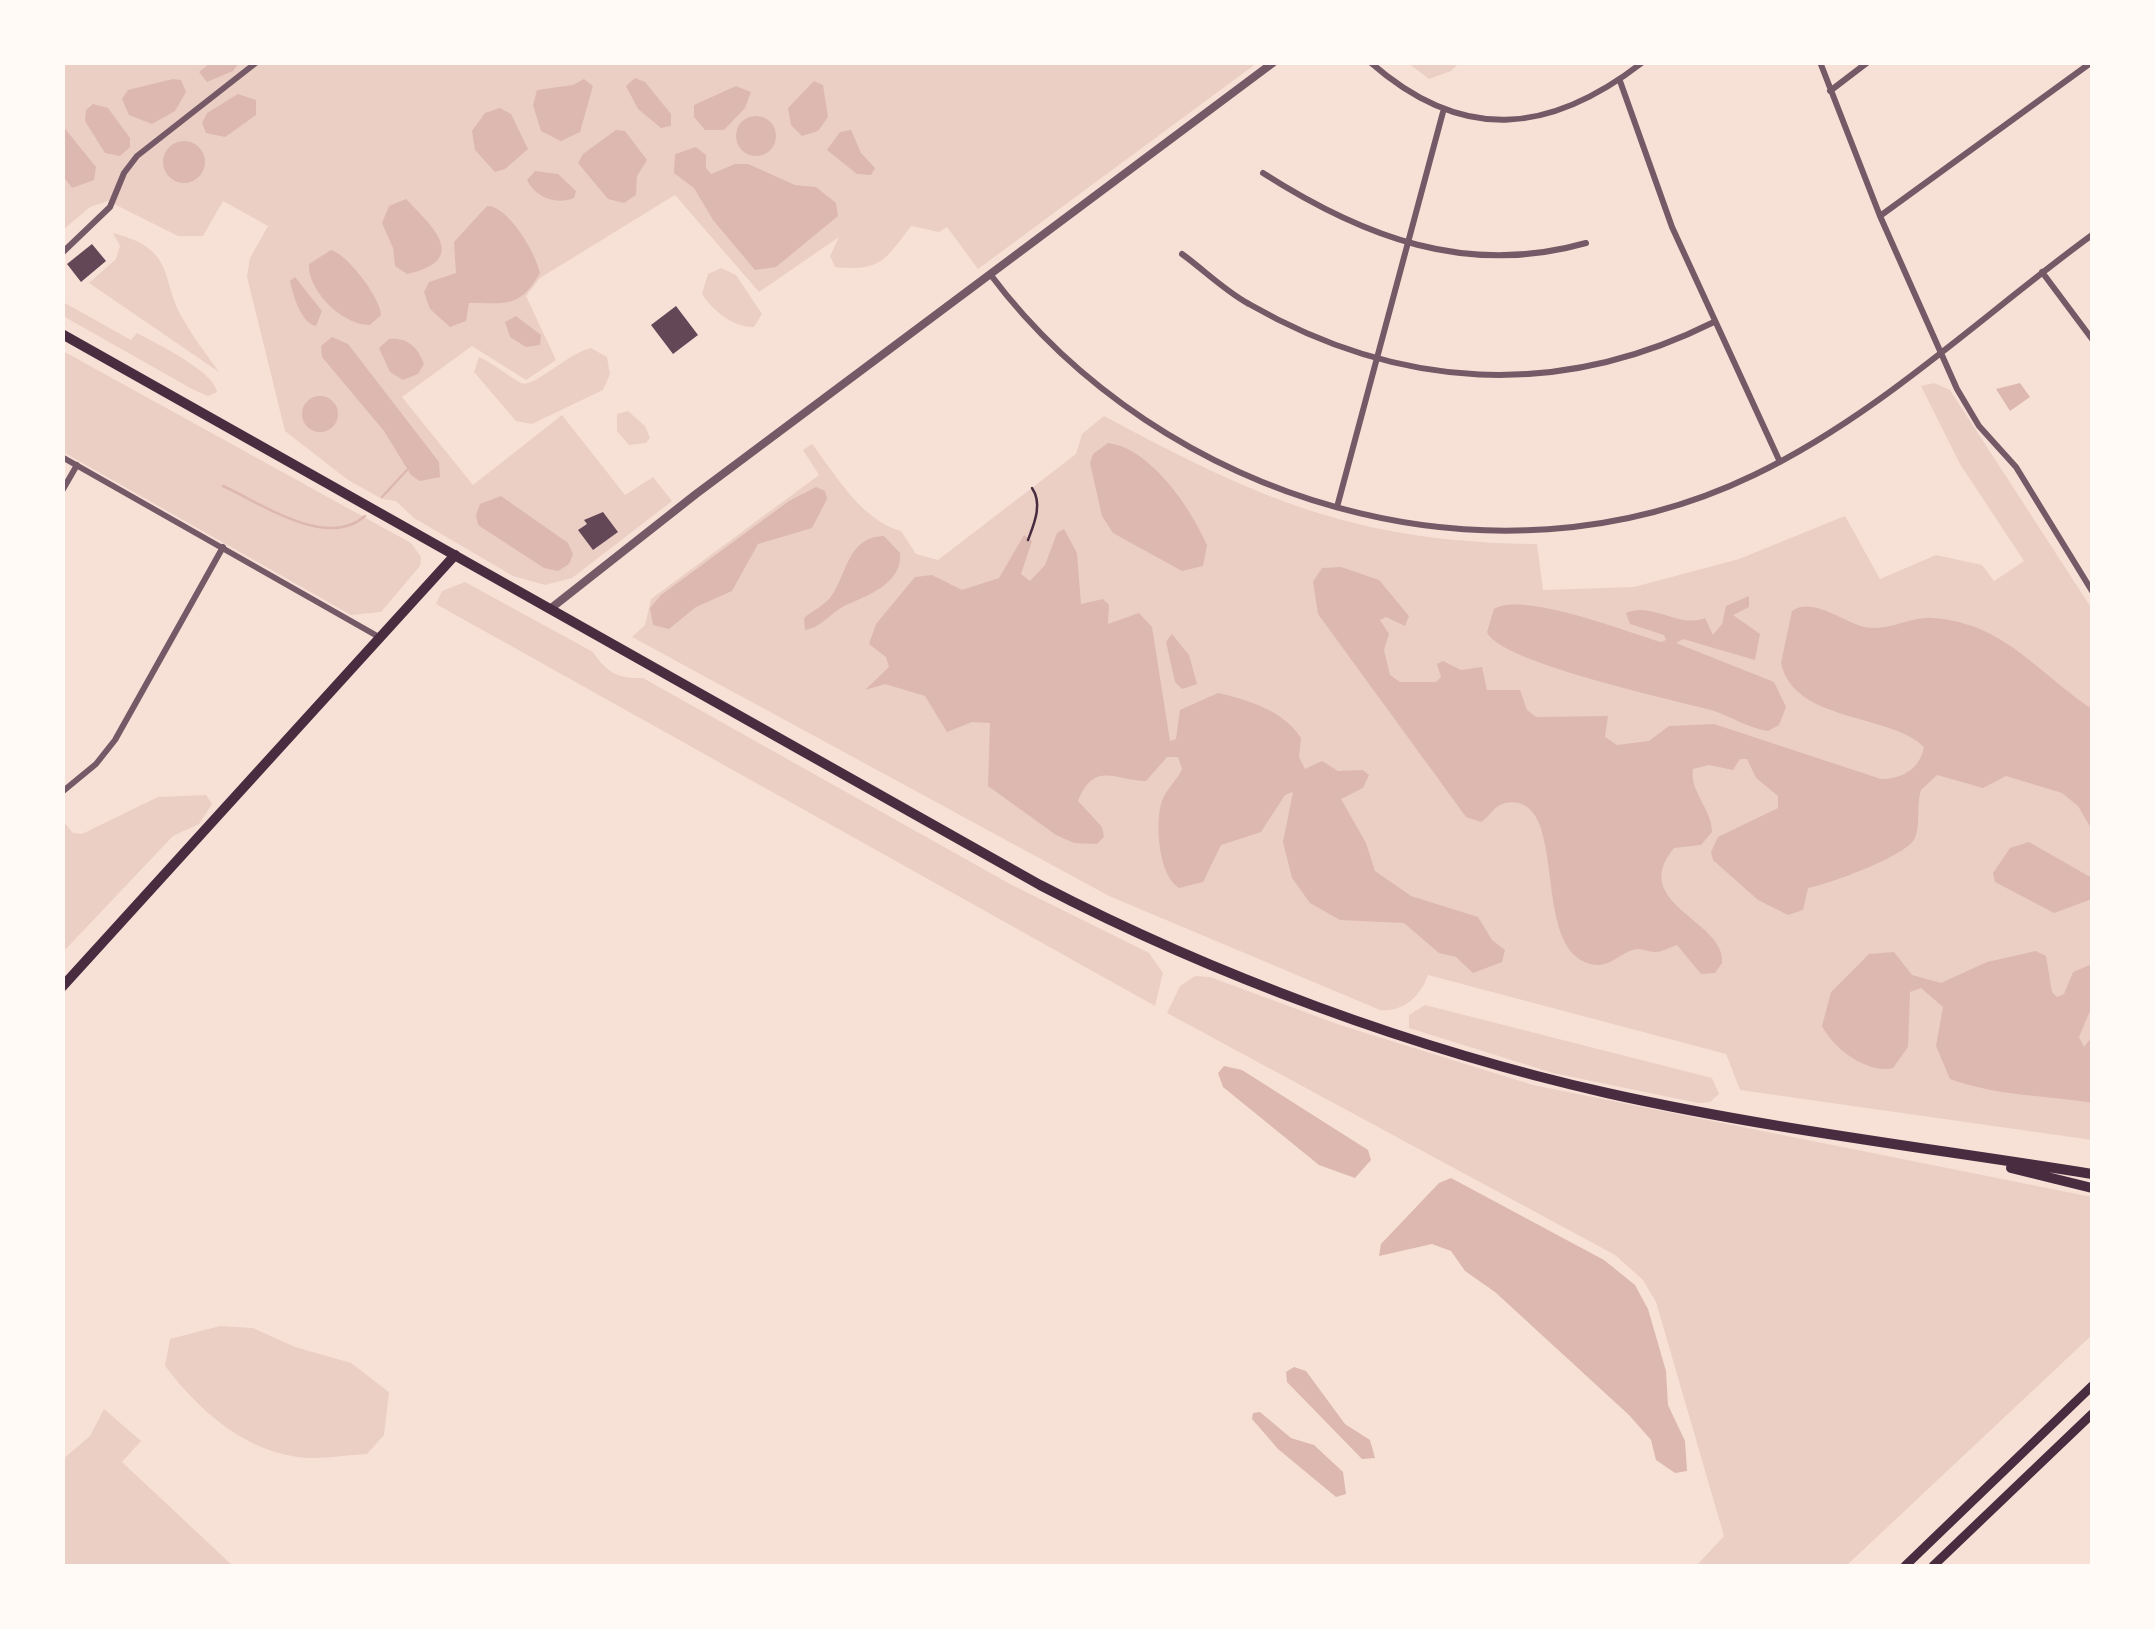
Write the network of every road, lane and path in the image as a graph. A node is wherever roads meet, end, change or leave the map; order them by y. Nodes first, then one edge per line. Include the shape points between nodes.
1 (257, 62) edge
2 (1274, 62) edge
3 (1370, 62) edge
4 (1643, 62) edge
5 (1820, 62) edge
6 (1868, 62) edge
7 (2092, 62) edge
8 (1620, 81) junction
9 (1830, 91) junction
10 (1442, 112) junction
11 (1263, 173) dead end
12 (1880, 216) junction
13 (2092, 235) edge
14 (1586, 243) dead end
15 (1408, 245) junction
16 (62, 254) edge
17 (1182, 254) dead end
18 (2042, 272) junction
19 (990, 274) junction
20 (1714, 322) junction
21 (62, 334) edge
22 (2092, 340) edge
23 (1940, 351) junction
24 (1379, 362) junction
25 (62, 458) edge
26 (1780, 462) junction
27 (77, 465) junction
28 (1032, 488) dead end
29 (62, 491) edge
30 (1337, 508) junction
31 (1028, 540) dead end
32 (223, 547) junction
33 (455, 556) junction
34 (2092, 591) edge
35 (550, 610) junction
36 (380, 638) junction
37 (62, 792) edge
38 (63, 985) edge
39 (1971, 1159) junction
40 (2092, 1174) edge
41 (2092, 1188) edge
42 (2092, 1386) edge
43 (2092, 1414) edge
44 (1905, 1566) edge
45 (1933, 1566) edge

1 - 16 street via 138,156 110,207
2 - 19 street
3 - 10 street
4 - 8 street
5 - 9 street
6 - 9 street
7 - 12 street
8 - 10 street via 1540,118 1486,120
8 - 20 street
9 - 12 street
10 - 15 street
11 - 15 street via 1336,217
12 - 23 street
13 - 18 street
14 - 15 street via 1556,252 1477,257
15 - 24 street
17 - 24 street via 1246,303
18 - 22 street
18 - 23 street
19 - 30 street via 1054,347 1131,412 1237,472
19 - 35 street
20 - 24 street via 1670,344 1581,368 1481,376
20 - 26 street
21 - 33 main road
23 - 26 street via 1868,409
23 - 34 street via 1967,408 2016,467
24 - 30 street
25 - 27 street
26 - 30 street via 1664,508 1572,526 1474,531
27 - 29 street
27 - 32 street
28 - 31 path via 1036,517
32 - 36 street
32 - 37 street via 115,740
33 - 35 main road
33 - 36 main road
35 - 39 main road via 1040,885 1259,982 1552,1080
36 - 38 main road
39 - 40 main road
39 - 41 main road
42 - 44 main road
43 - 45 main road

